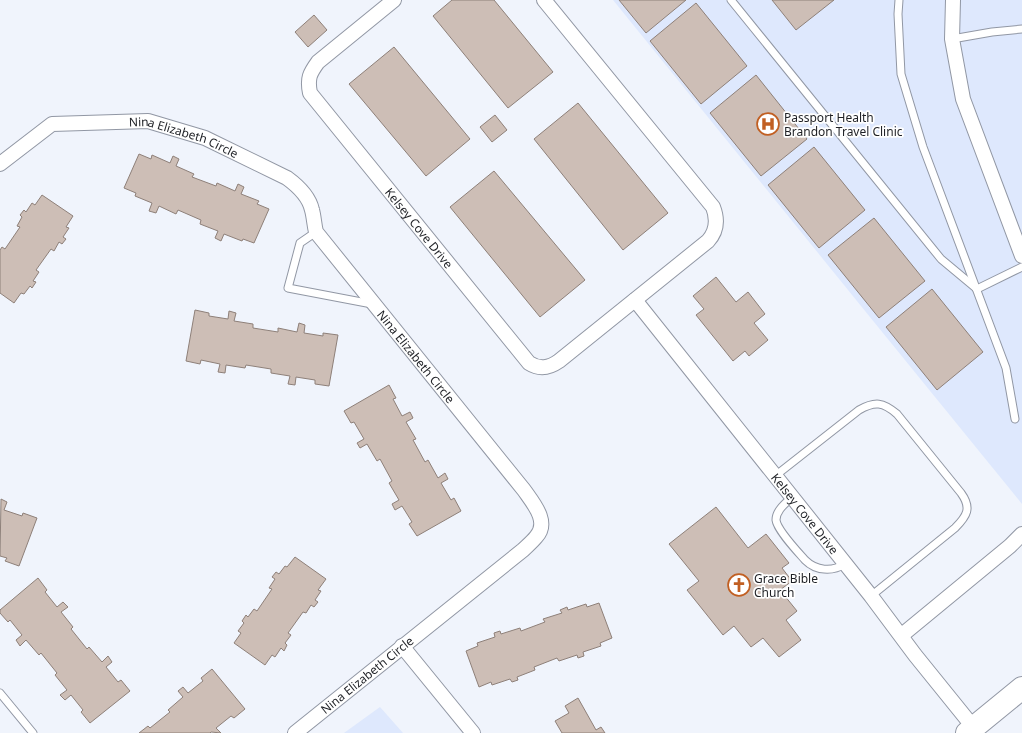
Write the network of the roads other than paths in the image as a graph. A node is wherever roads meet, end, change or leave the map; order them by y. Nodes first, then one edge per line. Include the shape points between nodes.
1 (394, 0) edge
2 (544, 0) edge
3 (731, 0) edge
4 (899, 0) edge
5 (953, 0) edge
6 (1022, 29) edge
7 (952, 39) junction
8 (0, 164) edge
9 (316, 232) junction
10 (1022, 256) edge
11 (1022, 267) edge
12 (977, 289) junction
13 (635, 300) junction
14 (374, 304) junction
15 (1015, 419) dead end
16 (775, 476) junction
17 (792, 497) junction
18 (1022, 534) edge
19 (846, 564) junction
20 (871, 596) junction
21 (902, 635) junction
22 (402, 646) junction
23 (1022, 688) edge
24 (0, 693) edge
25 (973, 731) edge
26 (33, 733) edge
27 (295, 733) edge
28 (473, 733) edge

1 - 13 street, Kelsey Cove Drive via 318,62 311,72 308,83 310,93 316,102 530,364 548,368
2 - 13 street, Kelsey Cove Drive via 713,207 716,215 717,223 713,236
3 - 12 lane via 941,259
4 - 12 lane via 901,74 923,147
5 - 7 street
6 - 7 lane
7 - 10 street via 963,99
8 - 9 street, Nina Elizabeth Circle via 52,124 148,121 205,138 287,178 297,185 306,197 312,209
9 - 14 street, Nina Elizabeth Circle
9 - 14 lane via 300,243 288,288
11 - 12 lane
12 - 15 lane via 1006,368
13 - 16 street, Kelsey Cove Drive
14 - 22 street, Nina Elizabeth Circle via 524,490 538,510 541,523 537,537 523,550
16 - 17 street, Kelsey Cove Drive
16 - 20 lane via 859,410 876,404 884,405 897,414 961,493 967,507 967,514 963,520
17 - 19 street, Kelsey Cove Drive
17 - 19 lane via 784,504 776,520 779,528 804,560 821,569 837,569
18 - 21 street
19 - 20 street, Kelsey Cove Drive
20 - 21 street, Kelsey Cove Drive
21 - 25 street, Kelsey Cove Drive
22 - 27 street, Nina Elizabeth Circle
22 - 28 street
23 - 25 highway
24 - 26 lane

